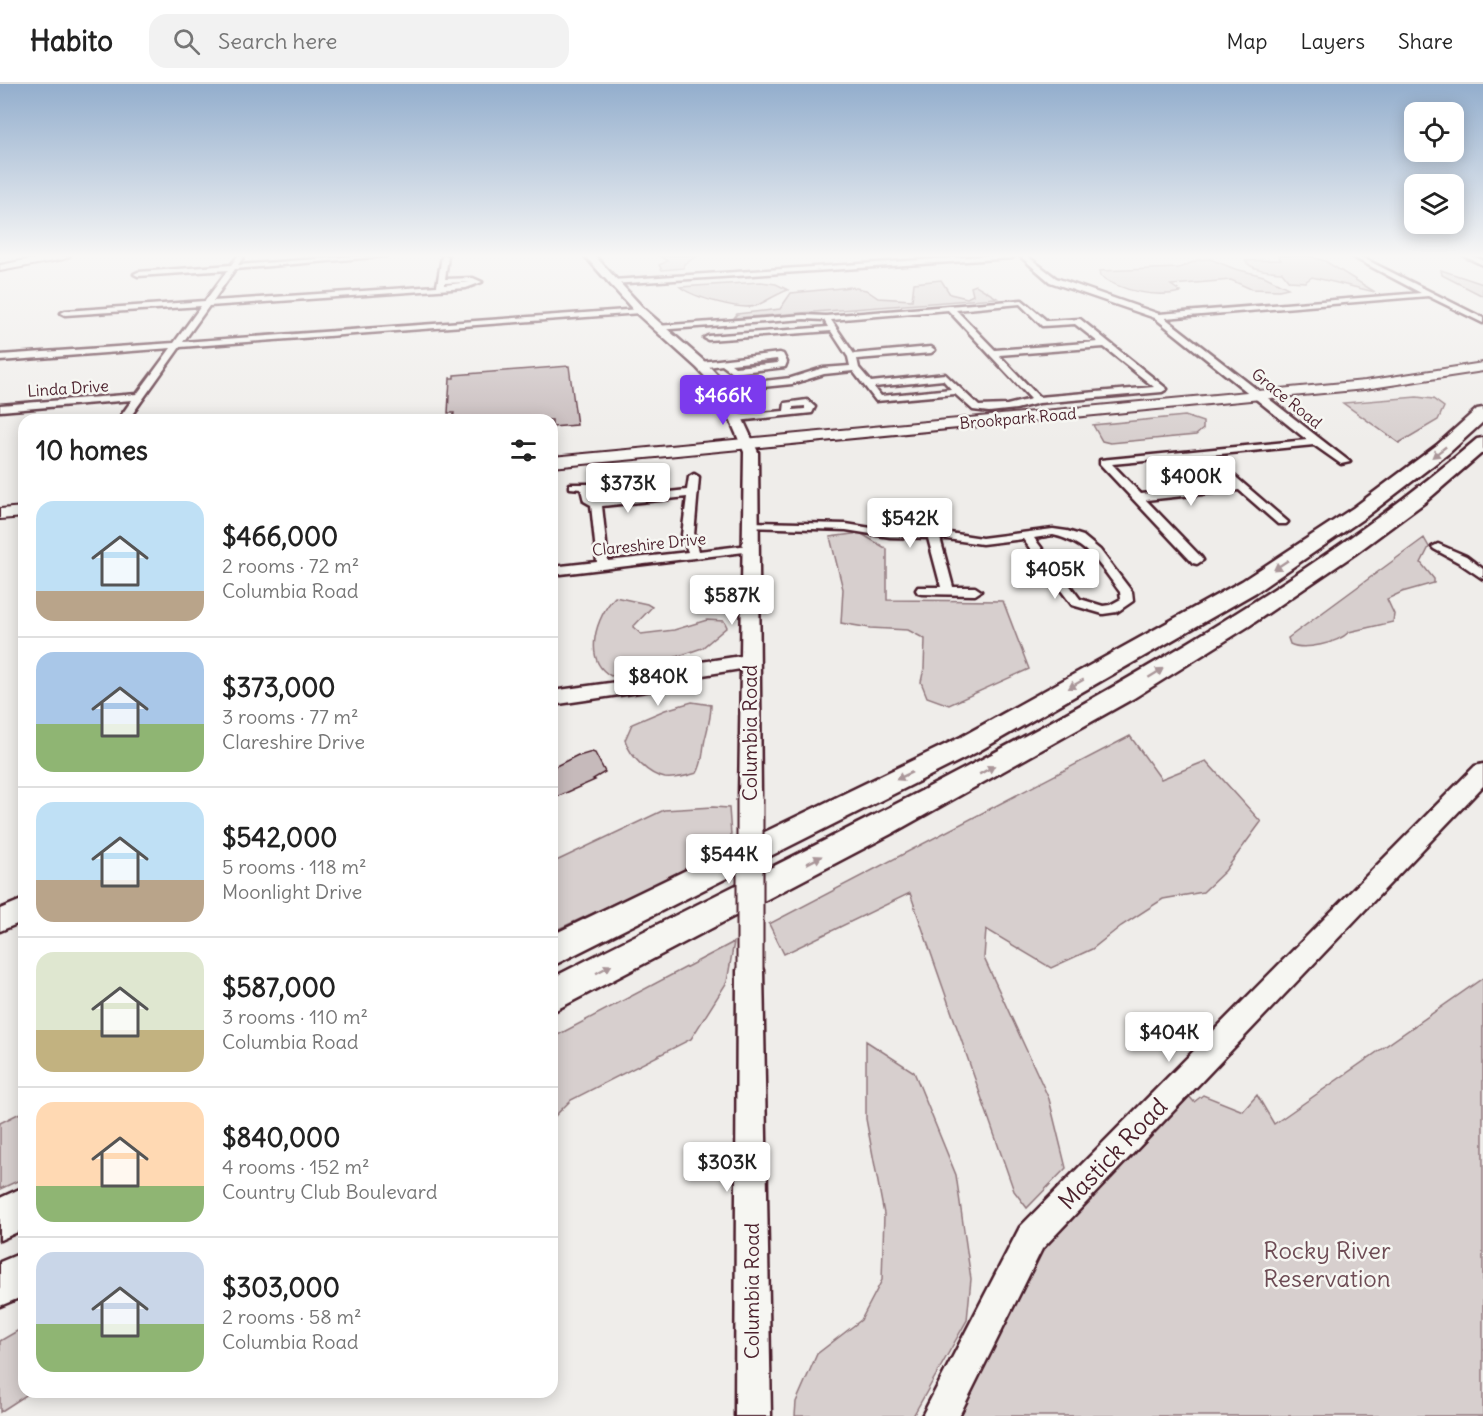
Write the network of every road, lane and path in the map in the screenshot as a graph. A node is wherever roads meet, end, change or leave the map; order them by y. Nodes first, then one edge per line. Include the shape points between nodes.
1 (196, 318) edge
2 (545, 318) edge
3 (647, 318) edge
4 (788, 318) edge
5 (826, 318) edge
6 (960, 318) edge
7 (1040, 318) edge
8 (1161, 318) edge
9 (657, 328) junction
10 (831, 329) junction
11 (708, 338) dead end
12 (1106, 344) junction
13 (176, 346) junction
14 (931, 350) dead end
15 (993, 353) junction
16 (852, 357) junction
17 (0, 358) edge
18 (724, 363) junction
19 (701, 365) junction
20 (1483, 367) edge
21 (855, 368) junction
22 (1483, 376) edge
23 (868, 385) junction
24 (723, 388) junction
25 (958, 391) junction
26 (139, 397) junction
27 (1264, 399) junction
28 (1037, 400) junction
29 (0, 408) edge
30 (789, 413) dead end
31 (1483, 413) edge
32 (127, 414) edge
33 (737, 418) junction
34 (1316, 442) junction
35 (1483, 443) edge
36 (748, 448) junction
37 (1202, 453) junction
38 (558, 462) edge
39 (1345, 462) dead end
40 (558, 471) edge
41 (694, 477) dead end
42 (574, 486) dead end
43 (1241, 487) junction
44 (691, 492) junction
45 (1138, 498) junction
46 (596, 503) junction
47 (18, 512) edge
48 (0, 514) edge
49 (1282, 522) dead end
50 (18, 524) edge
51 (0, 525) edge
52 (750, 525) junction
53 (933, 535) junction
54 (1027, 536) junction
55 (1438, 547) dead end
56 (749, 549) junction
57 (695, 555) junction
58 (1197, 560) dead end
59 (603, 566) junction
60 (558, 570) edge
61 (1483, 575) edge
62 (922, 590) dead end
63 (948, 590) junction
64 (975, 591) dead end
65 (750, 662) junction
66 (651, 685) junction
67 (558, 697) edge
68 (558, 708) edge
69 (1483, 772) edge
70 (18, 898) edge
71 (0, 905) edge
72 (18, 912) edge
73 (0, 920) edge
74 (558, 948) edge
75 (558, 993) edge
76 (18, 1210) edge
77 (0, 1220) edge
78 (18, 1276) edge
79 (0, 1285) edge
80 (753, 1416) edge
81 (940, 1416) edge

1 - 13 street
2 - 13 street
3 - 9 street, Columbia Road
4 - 9 street
5 - 10 street
6 - 15 street
7 - 12 street via 1046,324 1077,321
8 - 27 street, Grace Road
9 - 19 street, Columbia Road
10 - 11 street
10 - 16 street
12 - 15 street
12 - 28 street via 1162,389
13 - 17 street
13 - 26 street
14 - 16 street
15 - 28 street
16 - 21 street
18 - 18 street via 780,356 783,362 733,370
18 - 19 street
19 - 24 street, Columbia Road
20 - 27 main road, Brookpark Road
21 - 23 street
21 - 24 street via 824,371 792,381
22 - 27 main road, Brookpark Road via 1369,393
23 - 25 street via 945,377
23 - 25 street via 879,399
24 - 33 street, Columbia Road
25 - 28 street via 974,408 1027,405
26 - 29 street, Linda Drive
26 - 32 street
27 - 34 street, Grace Road
27 - 36 main road, Brookpark Road
30 - 33 street
31 -> 74 highway via 1360,512 1250,586 970,744
33 - 36 street, Columbia Road
34 - 37 street
34 - 39 street, Grace Road
75 -> 35 highway via 986,770 1138,685 1275,600 1389,522
36 - 38 main road, Brookpark Road
36 - 40 main road, Brookpark Road
36 - 52 street, Columbia Road
37 - 43 street
37 - 45 street via 1104,462
41 - 44 street
42 - 46 street via 586,486 590,501
43 - 45 street
43 - 49 street
44 - 46 street
44 - 57 street via 688,536
45 - 58 street
46 - 59 street
47 - 48 main road
50 - 51 main road
52 - 53 street via 846,527
52 - 56 street, Columbia Road
53 - 54 street via 982,541
53 - 63 street
54 - 54 street via 1053,532 1088,543 1126,592 1127,601 1113,609 1094,609 1076,602
55 - 61 street
56 - 57 street, Clareshire Drive
56 - 65 street, Columbia Road
57 - 59 street, Clareshire Drive
59 - 60 street, Clareshire Drive
62 - 63 street
63 - 64 street
65 - 66 street via 686,672
65 - 80 street, Columbia Road, bridge
66 - 67 street
66 - 68 street via 637,696
69 - 81 street, Mastick Road via 1031,1238
70 - 71 street
72 - 73 street
76 - 77 highway
78 - 79 highway

